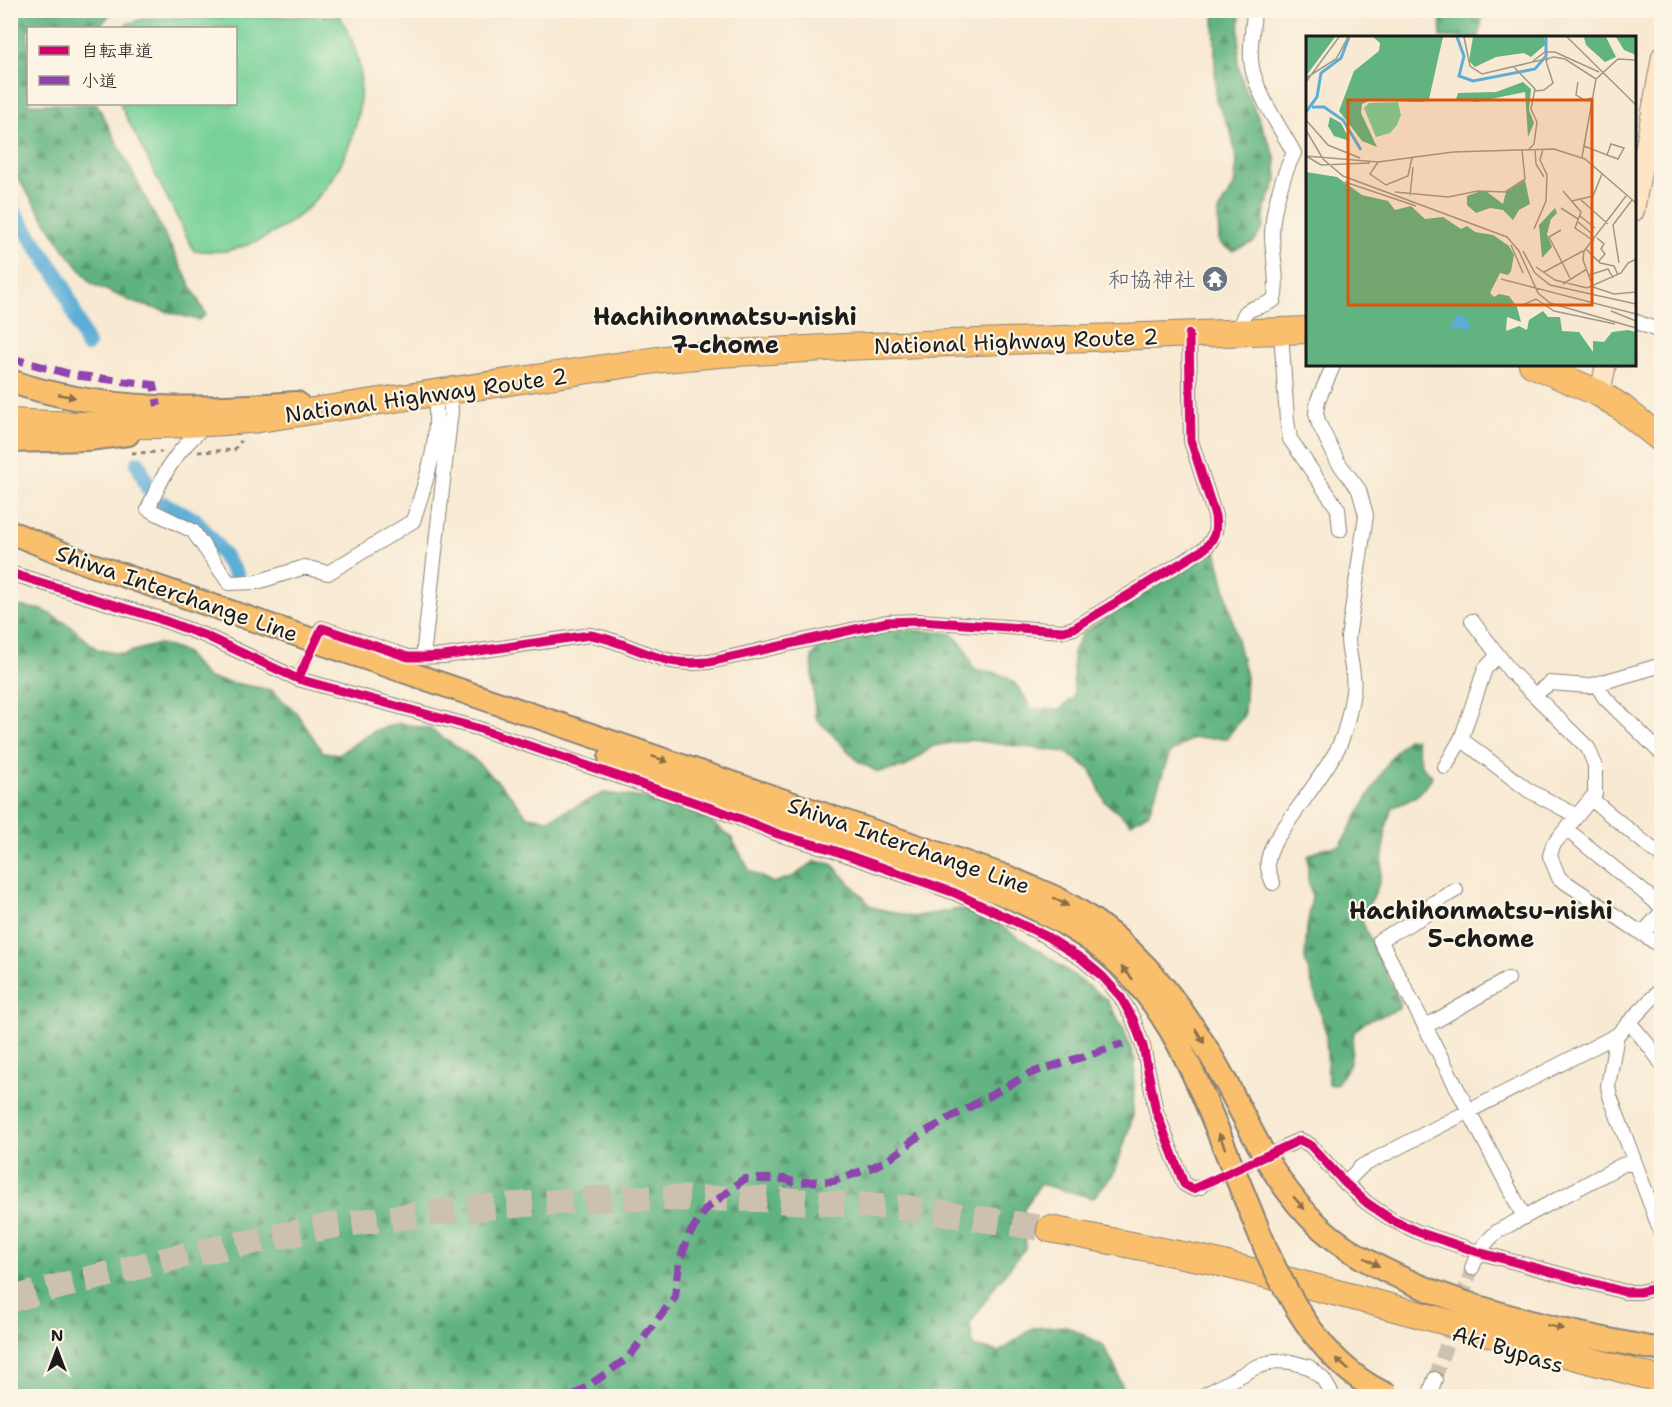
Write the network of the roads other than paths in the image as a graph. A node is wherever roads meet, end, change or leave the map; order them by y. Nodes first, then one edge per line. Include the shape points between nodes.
1 (1254, 10) edge
2 (1662, 56) edge
3 (1636, 205) edge
4 (1636, 321) edge
5 (1306, 330) edge
6 (1281, 331) junction
7 (1662, 332) edge
8 (1241, 333) junction
9 (1189, 334) junction
10 (1333, 366) edge
11 (1537, 366) edge
12 (1606, 366) edge
13 (10, 381) edge
14 (492, 385) junction
15 (442, 392) junction
16 (1600, 394) junction
17 (10, 422) edge
18 (207, 424) junction
19 (1662, 440) edge
20 (10, 441) edge
21 (1340, 530) dead end
22 (10, 532) edge
23 (10, 547) edge
24 (10, 573) edge
25 (1472, 621) dead end
26 (320, 631) dead end
27 (1498, 655) junction
28 (423, 657) junction
29 (1662, 665) edge
30 (1596, 684) junction
31 (1534, 695) junction
32 (1461, 739) junction
33 (1662, 754) edge
34 (1445, 767) dead end
35 (1591, 799) junction
36 (1577, 816) junction
37 (1566, 829) junction
38 (1662, 857) edge
39 (1273, 883) dead end
40 (1456, 890) dead end
41 (1662, 907) edge
42 (1662, 912) edge
43 (1642, 934) junction
44 (1662, 947) edge
45 (1508, 979) dead end
46 (1662, 988) edge
47 (1629, 1022) junction
48 (1425, 1027) junction
49 (1617, 1035) junction
50 (1662, 1064) edge
51 (1469, 1112) junction
52 (1288, 1145) tunnel mouth
53 (1634, 1161) junction
54 (1345, 1183) junction
55 (1200, 1187) dead end
56 (1655, 1200) edge
57 (1524, 1217) junction
58 (1050, 1228) tunnel mouth
59 (1662, 1235) edge
60 (1478, 1252) junction
61 (1472, 1268) tunnel mouth
62 (1662, 1287) edge
63 (1357, 1298) junction
64 (1662, 1350) edge
65 (1436, 1379) tunnel mouth
66 (1662, 1380) edge
67 (1662, 1393) edge
68 (1203, 1396) edge
69 (1333, 1396) edge
70 (1390, 1396) edge
71 (1429, 1396) edge

1 - 8 street via 1253,73 1294,153 1283,174 1274,212 1274,300 1247,310 1241,318
2 - 3 street
4 - 7 street
5 - 6 highway, National Highway Route 2
6 - 8 highway, National Highway Route 2
6 - 21 street via 1290,439 1338,509
8 - 9 highway, National Highway Route 2
9 - 14 highway, National Highway Route 2 via 719,354
9 - 28 street via 1191,441 1215,516 1214,540 1074,628 1063,631 887,622 709,662 688,663 670,661 590,635
10 - 39 street via 1316,414 1338,462 1359,490 1366,515 1348,638 1353,690 1337,749 1269,854 1266,867
11 - 16 highway
12 - 16 street
13 -> 14 main road via 91,400 158,406 272,405
14 - 15 highway, National Highway Route 2
15 - 18 highway, National Highway Route 2
15 - 18 street via 435,452 413,521 328,573 305,567 257,582 229,583 193,531 148,509 164,472 186,442
15 - 28 street via 451,411
16 - 19 highway
17 - 18 highway, National Highway Route 2
18 - 20 main road via 89,439
22 -> 64 main road, Shiwa Interchange Line via 84,562 1010,878 1061,901 1101,927 1136,957 1191,1021 1267,1161 1323,1230 1383,1268 1454,1298 1561,1328
70 -> 23 main road, Shiwa Interchange Line, bridge via 1352,1373 1325,1349 1285,1291 1191,1067 1151,1000 1124,969 1089,939 1049,914 998,892 80,576
24 - 55 street via 157,618 300,674 477,728 956,893 1046,936 1103,976 1120,996 1143,1046 1156,1111 1184,1184 1193,1189
25 - 27 street
26 - 28 street via 322,628 408,657
27 - 31 street
27 - 32 street via 1485,669
29 - 30 street
30 - 31 street via 1550,683
30 - 33 street via 1605,698
31 - 35 street via 1588,748 1595,765
32 - 34 street
32 - 36 street via 1528,789
35 - 36 street
35 - 38 street
36 - 37 street
37 - 41 street
37 - 43 street via 1553,845 1550,856 1558,878
40 - 48 street via 1433,903 1429,912 1380,940
42 - 43 street
43 - 44 street
45 - 48 street
46 - 47 street
47 - 49 street
47 - 50 street
48 - 51 street
49 - 51 street
49 - 53 street via 1608,1086
51 - 54 street via 1362,1166
51 - 57 street
52 - 54 street via 1300,1140 1310,1145
53 - 56 street
53 - 57 street
54 - 60 street via 1392,1220
56 - 59 street
57 - 60 street via 1498,1231
58 - 63 highway, Aki Bypass via 1208,1260
60 - 61 street
60 - 62 street via 1625,1292
63 - 66 highway, Aki Bypass
63 - 67 highway, Aki Bypass via 1509,1351
65 - 71 street
68 - 69 street via 1275,1361 1309,1367 1323,1379

